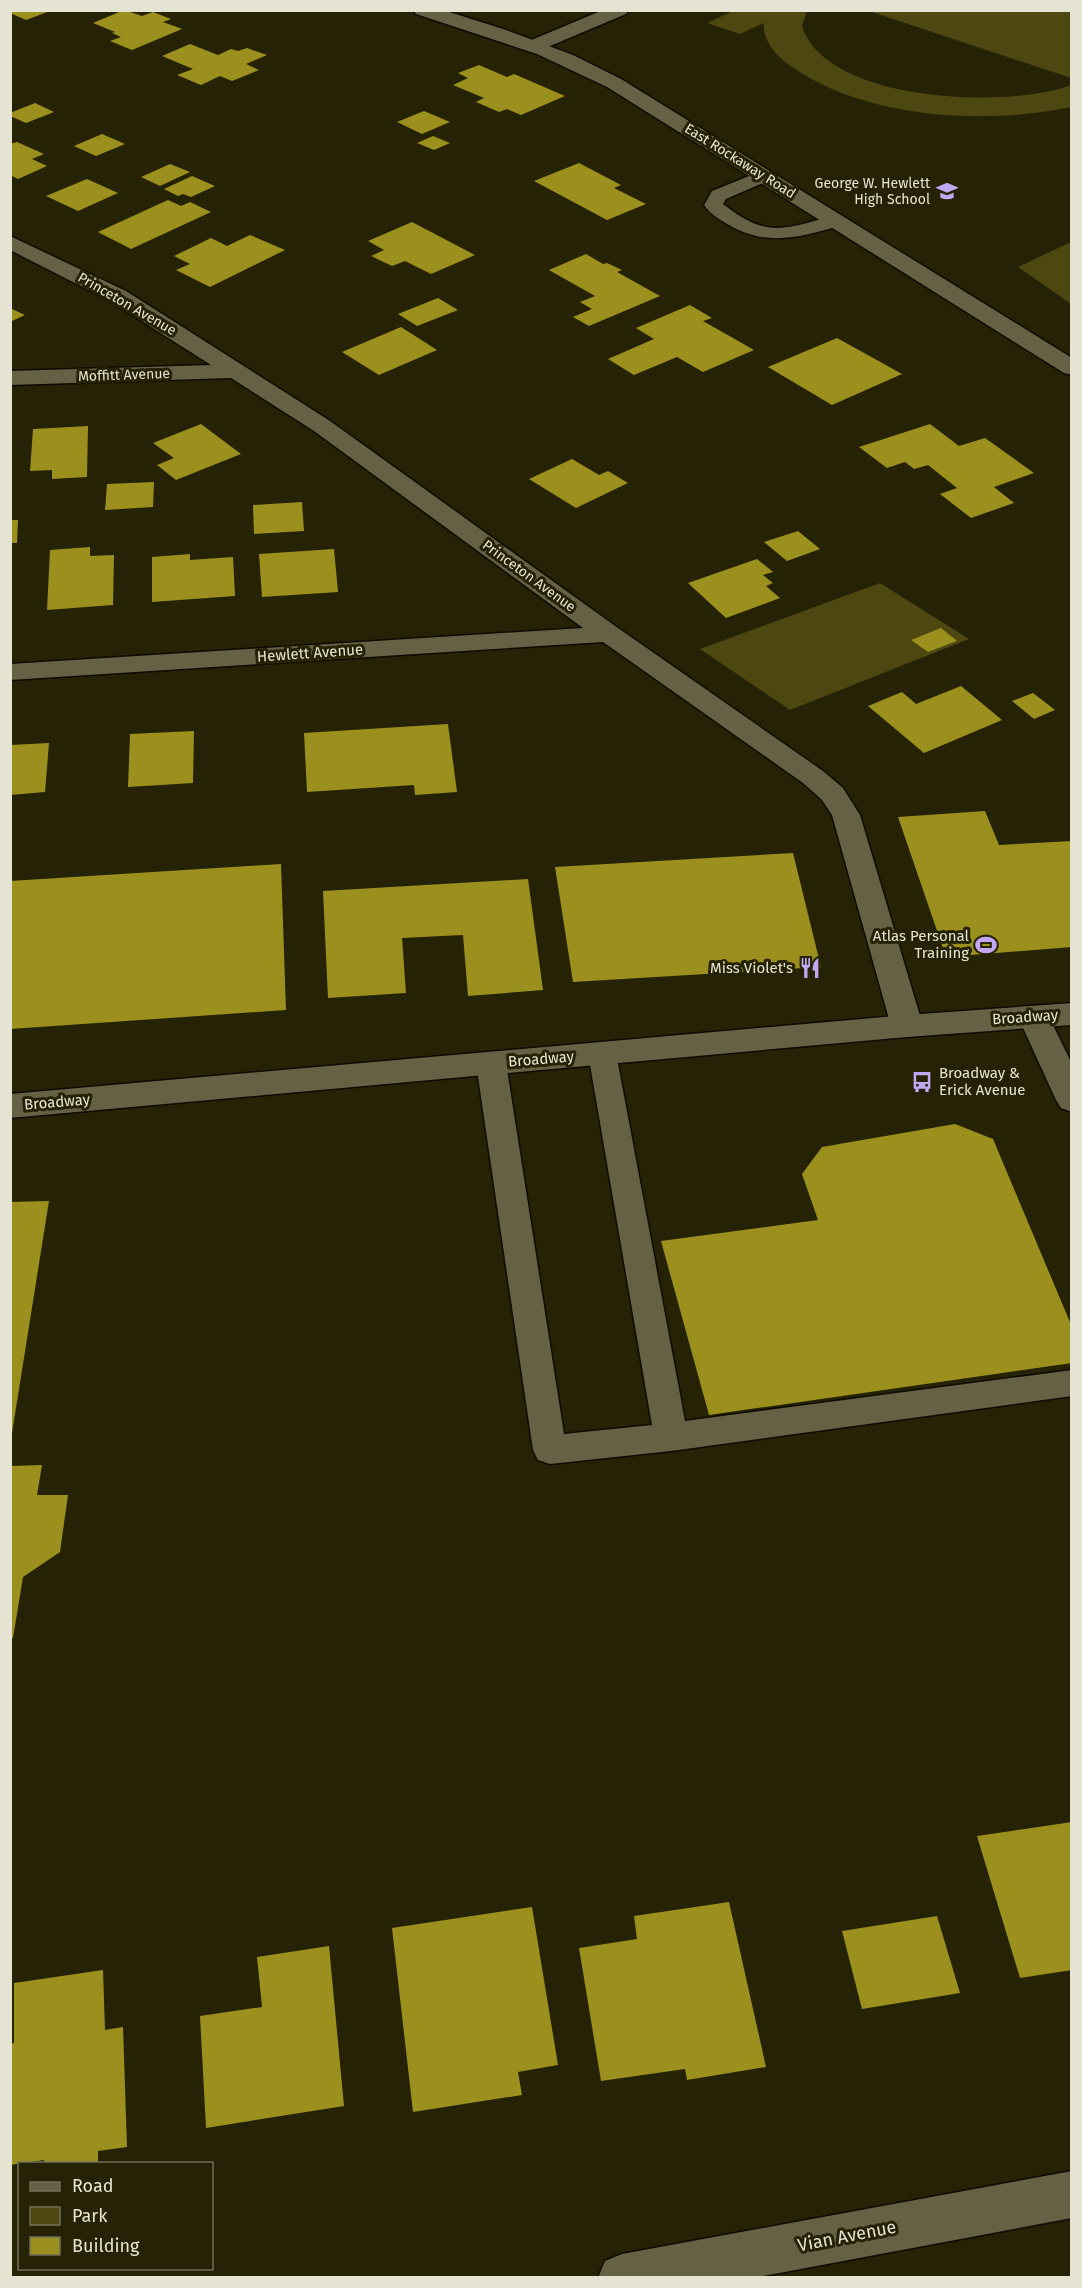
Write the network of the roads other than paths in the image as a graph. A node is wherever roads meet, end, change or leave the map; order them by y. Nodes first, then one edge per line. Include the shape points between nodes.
1 (422, 10) edge
2 (620, 10) edge
3 (536, 45) junction
4 (764, 176) junction
5 (836, 221) junction
6 (10, 242) edge
7 (1071, 368) edge
8 (238, 371) junction
9 (10, 378) edge
10 (609, 634) junction
11 (10, 672) edge
12 (1071, 1014) edge
13 (1034, 1017) junction
14 (908, 1026) junction
15 (602, 1053) junction
16 (491, 1063) junction
17 (1071, 1100) edge
18 (10, 1106) edge
19 (1071, 1383) edge
20 (671, 1437) junction
21 (1071, 2194) edge
22 (622, 2277) edge

1 - 3 street, East Rockaway Road
2 - 3 street
3 - 4 street, East Rockaway Road via 605,77
4 - 5 street, East Rockaway Road
4 - 5 lane via 719,195 713,205 732,221 756,231 785,235
5 - 7 street, East Rockaway Road
6 - 8 street, Princeton Avenue via 118,296
8 - 9 street, Moffitt Avenue
8 - 10 street, Princeton Avenue via 322,426
10 - 11 street, Hewlett Avenue
10 - 14 street, Princeton Avenue via 833,794 846,815
12 - 13 street, Broadway
13 - 14 street, Broadway
13 - 17 street
14 - 15 street, Broadway
15 - 16 street, Broadway
15 - 20 lane
16 - 18 street, Broadway
16 - 20 lane via 550,1450
19 - 20 lane
21 - 22 street, Vian Avenue

